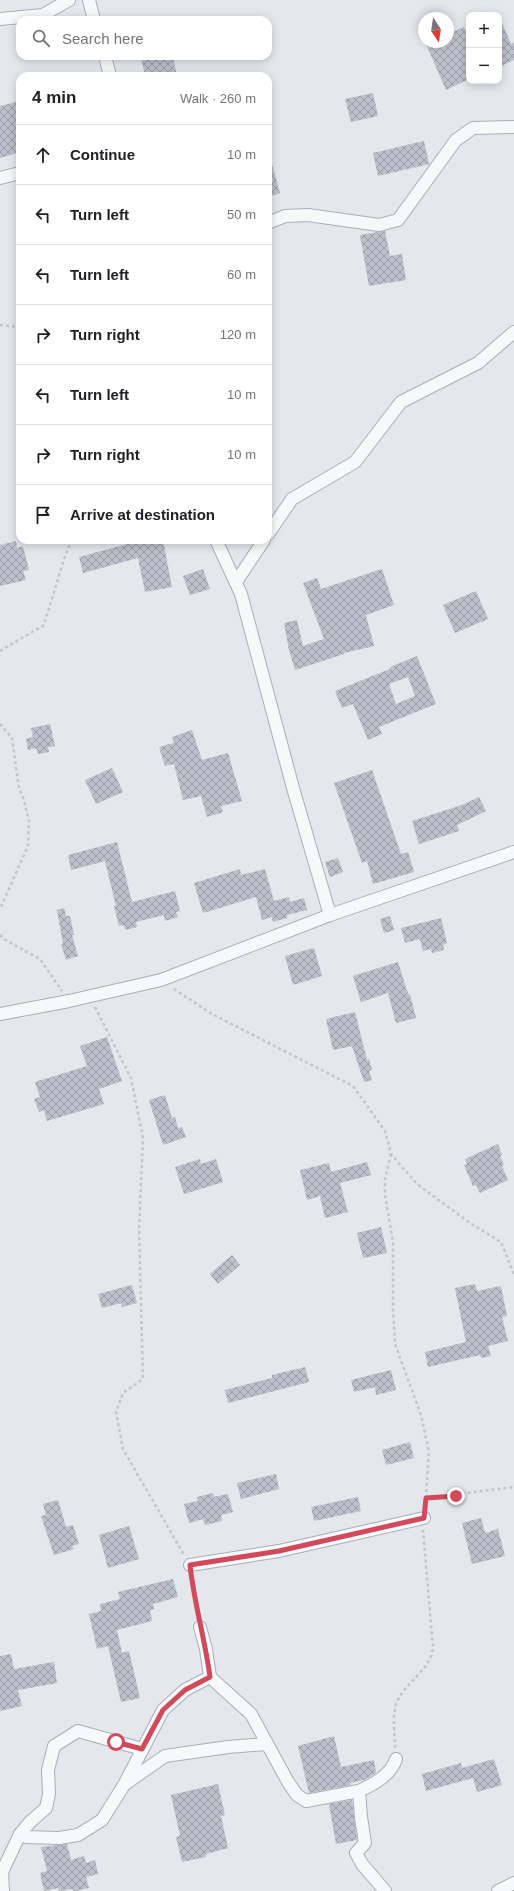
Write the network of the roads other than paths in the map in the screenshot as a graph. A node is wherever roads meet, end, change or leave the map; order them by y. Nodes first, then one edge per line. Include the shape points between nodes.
1 (69, 0) edge
2 (89, 0) edge
3 (32, 16) edge
4 (93, 16) edge
5 (16, 18) edge
6 (0, 19) edge
7 (106, 60) edge
8 (109, 72) edge
9 (514, 127) edge
10 (16, 174) edge
11 (0, 178) edge
12 (272, 221) edge
13 (514, 332) edge
14 (272, 528) edge
15 (218, 544) edge
16 (261, 544) edge
17 (236, 582) junction
18 (514, 852) edge
19 (330, 915) junction
20 (0, 1014) edge
21 (424, 1518) road end
22 (190, 1565) road end
23 (200, 1627) road end
24 (210, 1677) junction
25 (267, 1744) junction
26 (142, 1749) junction
27 (396, 1758) road end
28 (124, 1785) junction
29 (359, 1791) junction
30 (20, 1834) junction
31 (1, 1872) edge
32 (514, 1883) edge
33 (3, 1891) edge
34 (385, 1891) edge
35 (498, 1891) edge

1 - 3 street via 43,15
2 - 4 street
5 - 6 street
7 - 8 street
9 - 12 street via 473,128 456,140 398,220 379,225 308,215 285,216
10 - 11 street
13 - 14 street via 478,363 401,402 354,462 292,499
15 - 17 street
16 - 17 street
17 - 19 street
18 - 19 street
19 - 20 street via 161,980
21 - 22 street via 279,1551
23 - 24 street
24 - 25 street via 251,1714
24 - 26 street via 185,1690 163,1710
25 - 28 street via 165,1756
25 - 29 street via 288,1782 297,1795 306,1801
26 - 28 street
26 - 30 street via 78,1731 54,1746 48,1770 49,1794 46,1808
27 - 29 street via 391,1770
28 - 30 street via 102,1820 78,1835 59,1838 26,1837
29 - 34 street via 365,1842 356,1852 362,1864
30 - 31 street
31 - 33 street
32 - 35 street

